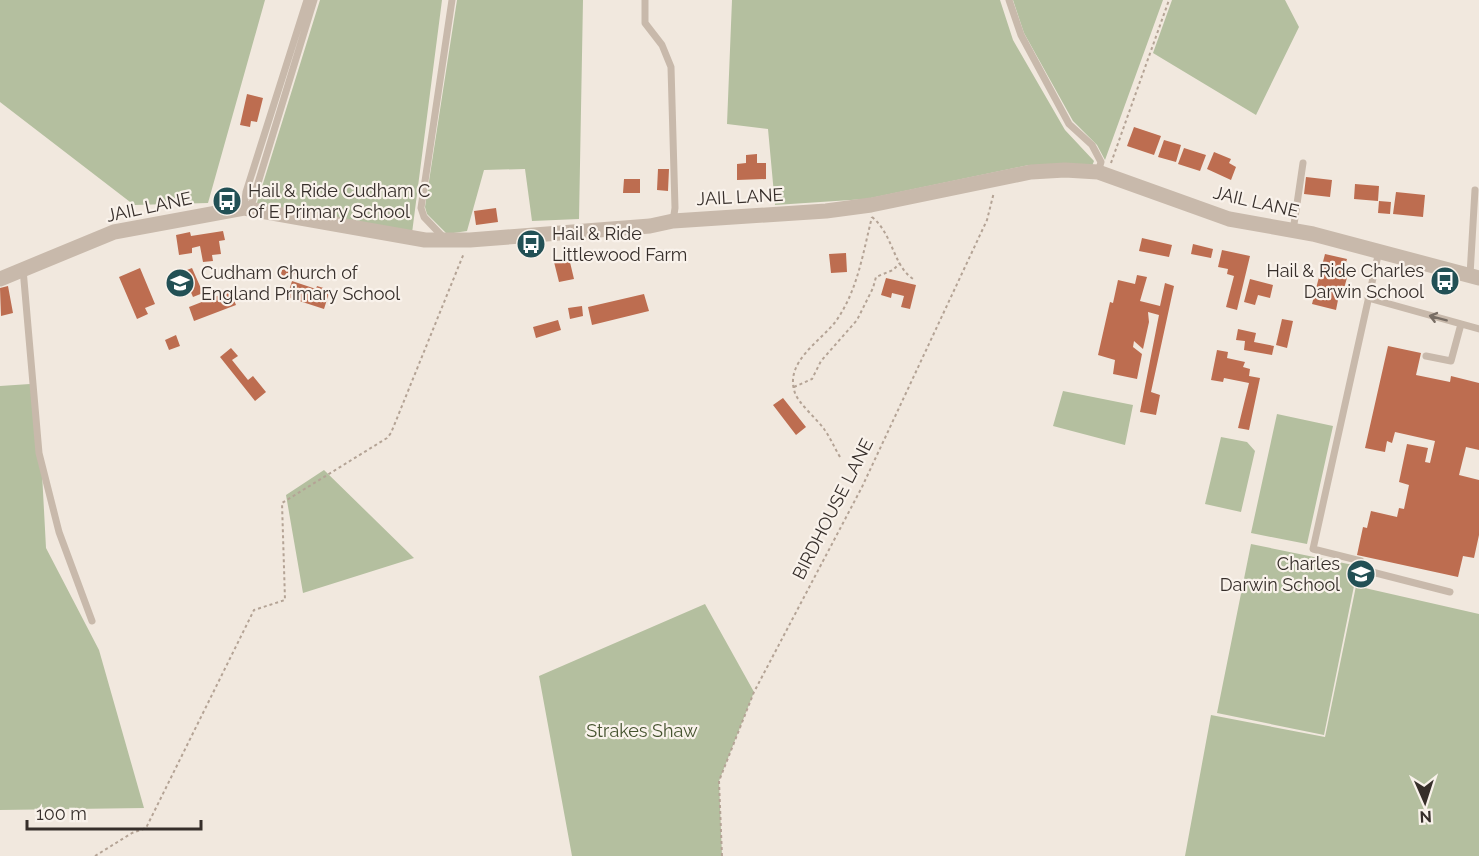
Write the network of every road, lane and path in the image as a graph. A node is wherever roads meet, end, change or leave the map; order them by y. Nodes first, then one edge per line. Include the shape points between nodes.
1 (307, 0) edge
2 (314, 0) edge
3 (452, 0) edge
4 (645, 0) edge
5 (1009, 0) edge
6 (1169, 0) edge
7 (1303, 164) dead end
8 (1102, 173) junction
9 (998, 179) junction
10 (1475, 190) dead end
11 (247, 209) junction
12 (872, 211) junction
13 (673, 221) junction
14 (1293, 231) junction
15 (446, 240) junction
16 (470, 240) junction
17 (1379, 251) junction
18 (900, 263) junction
19 (23, 269) junction
20 (1475, 277) edge
21 (0, 279) edge
22 (915, 280) dead end
23 (1368, 298) junction
24 (1461, 324) junction
25 (1479, 329) edge
26 (1426, 356) dead end
27 (794, 387) junction
28 (840, 457) dead end
29 (1450, 592) dead end
30 (92, 621) dead end
31 (95, 856) edge
32 (722, 856) edge

1 - 11 lane via 246,192
2 - 11 lane
3 - 15 lane via 421,208 424,217
4 - 13 lane via 645,23 662,45 671,67
5 - 8 lane via 1021,35 1069,124 1092,145
6 - 8 path
7 - 14 lane
8 - 9 street, JAIL LANE via 1065,170
8 - 14 street, JAIL LANE via 1228,219
9 - 12 street, JAIL LANE
9 - 32 path, BIRDHOUSE LANE via 987,220 862,487 754,692 719,781
10 - 20 lane
11 - 15 street, JAIL LANE via 425,240
11 - 19 street, JAIL LANE via 114,232
12 - 13 street, JAIL LANE
12 - 18 path
12 - 27 path via 861,268 845,307 803,356 793,372
13 - 16 street, JAIL LANE
14 - 17 street, JAIL LANE
15 - 16 street, JAIL LANE
16 - 31 path via 391,433 282,503 285,600 254,610 146,828
17 - 20 street, JAIL LANE
17 - 23 lane
18 - 22 path
18 - 27 path via 876,277 857,320 821,361 812,379
19 - 21 street, JAIL LANE
19 - 30 lane via 39,453 59,532
24 -> 23 lane
23 - 29 lane via 1313,549 1361,561 1368,571
24 - 25 lane
24 - 26 lane via 1451,361
27 - 28 path

